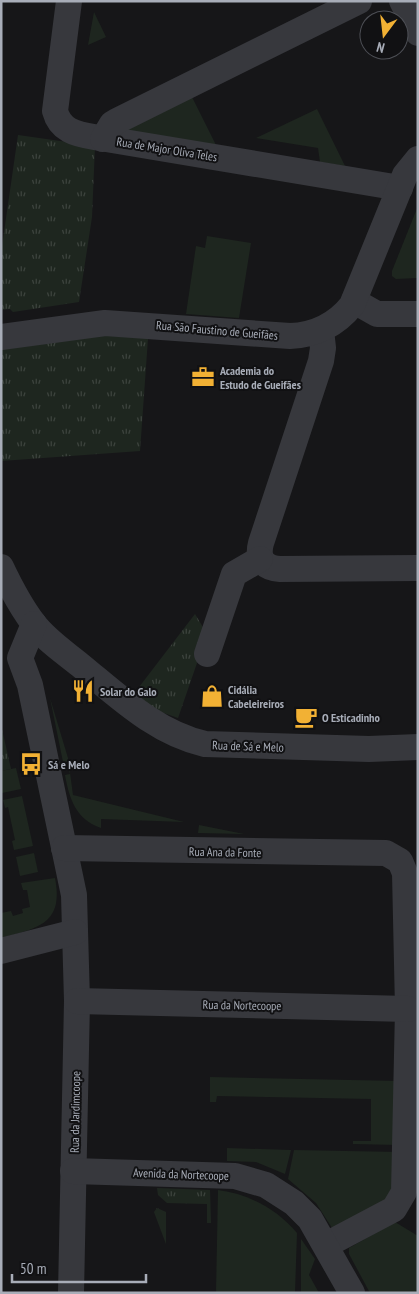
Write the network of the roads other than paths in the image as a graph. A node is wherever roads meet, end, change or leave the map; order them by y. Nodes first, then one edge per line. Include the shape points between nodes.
1 (69, 1) edge
2 (358, 1) edge
3 (402, 1) edge
4 (418, 33) edge
5 (103, 139) junction
6 (418, 159) edge
7 (400, 188) junction
8 (354, 301) junction
9 (418, 314) edge
10 (320, 330) junction
11 (1, 337) edge
12 (270, 564) junction
13 (1, 567) edge
14 (418, 568) edge
15 (34, 624) junction
16 (207, 654) dead end
17 (418, 747) edge
18 (64, 848) junction
19 (75, 932) junction
20 (1, 951) edge
21 (77, 1001) junction
22 (408, 1009) junction
23 (73, 1171) junction
24 (326, 1245) junction
25 (71, 1293) edge
26 (352, 1293) edge

1 - 5 street, Rua de Major Oliva Teles via 55,111 66,129
2 - 5 street via 116,121
3 - 4 street
5 - 7 street, Rua de Major Oliva Teles
6 - 7 street
7 - 8 street
8 - 9 street via 377,314
8 - 10 street, Rua São Faustino de Gueifães via 345,314
10 - 11 street, Rua São Faustino de Gueifães via 290,336 105,323
10 - 12 street via 321,362 261,542
12 - 14 street
12 - 16 street via 234,574
13 - 15 street, Rua de Sá e Melo
15 - 17 street, Rua de Sá e Melo via 128,706 164,728 197,742 325,748
15 - 18 street, Rua da Jardimcoope via 20,658 30,685
18 - 19 street, Rua da Jardimcoope via 74,895
18 - 22 street, Rua Ana da Fonte via 386,853 400,861 405,873
19 - 20 street
19 - 21 street, Rua da Jardimcoope
21 - 22 street, Rua da Nortecoope
21 - 23 street, Rua da Jardimcoope
22 - 24 street via 403,1196 389,1212
23 - 24 street, Avenida da Nortecoope via 226,1175 255,1181 294,1203 310,1219
23 - 25 street, Rua da Jardimcoope
24 - 26 street, Avenida da Nortecoope

